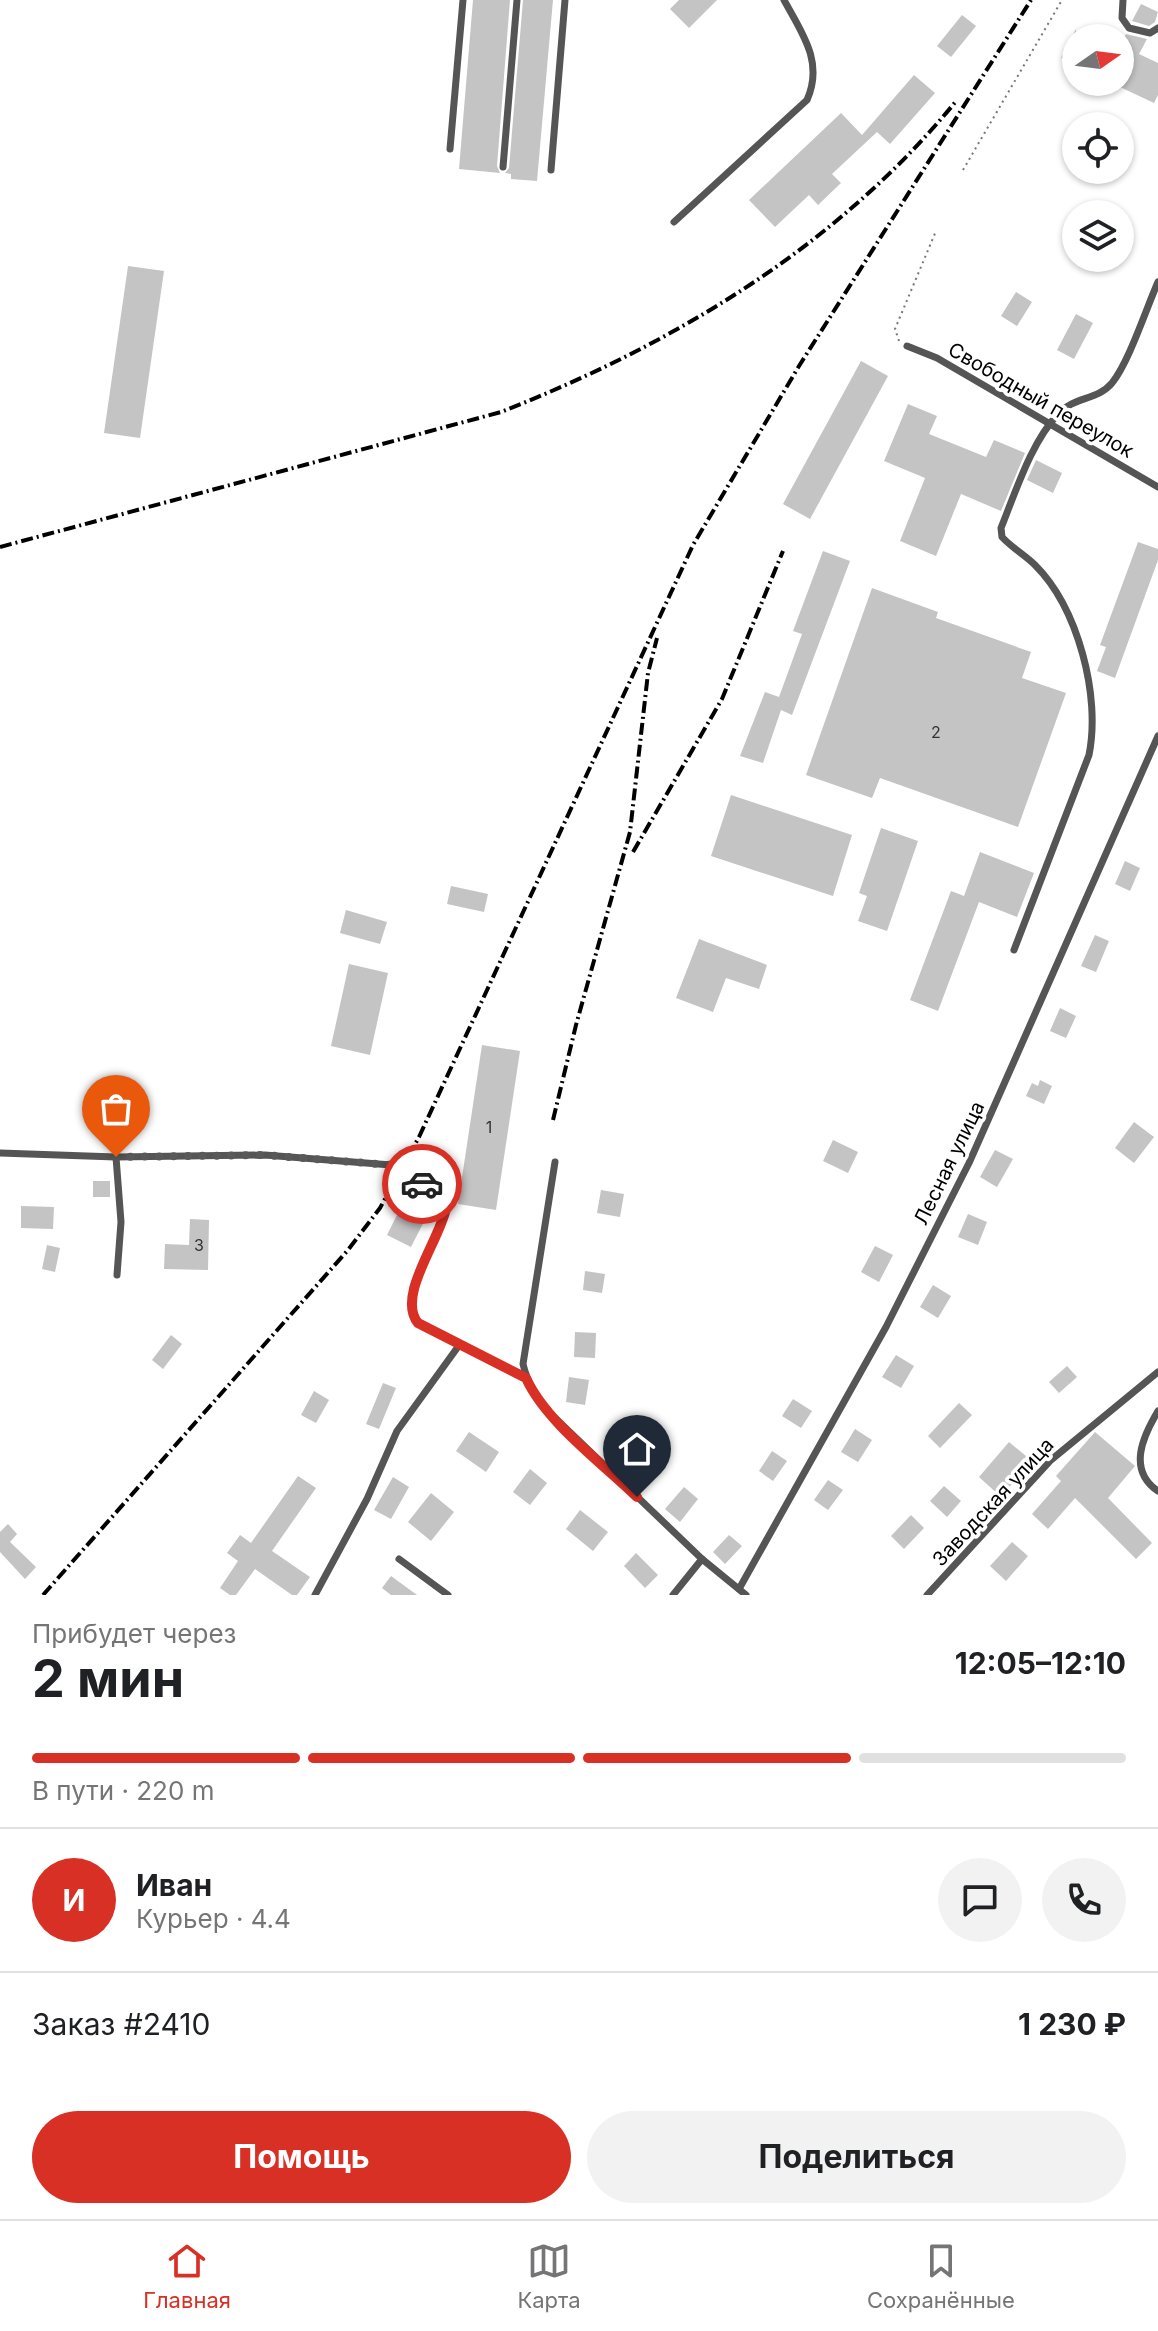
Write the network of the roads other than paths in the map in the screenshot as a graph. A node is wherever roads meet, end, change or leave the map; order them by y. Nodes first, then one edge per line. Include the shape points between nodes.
1 (463, 0) edge
2 (517, 0) edge
3 (565, 0) edge
4 (784, 0) edge
5 (1123, 0) edge
6 (1158, 28) edge
7 (450, 149) dead end
8 (503, 167) dead end
9 (551, 170) dead end
10 (674, 222) dead end
11 (1158, 282) edge
12 (907, 346) road end
13 (1050, 425) junction
14 (1158, 487) edge
15 (1158, 736) edge
16 (1014, 950) dead end
17 (0, 1153) edge
18 (116, 1157) junction
19 (555, 1162) dead end
20 (117, 1275) dead end
21 (460, 1344) junction
22 (1158, 1372) edge
23 (526, 1378) junction
24 (1158, 1411) edge
25 (1158, 1491) edge
26 (399, 1559) dead end
27 (702, 1559) junction
28 (743, 1592) edge
29 (315, 1595) edge
30 (448, 1595) edge
31 (673, 1595) edge
32 (927, 1595) edge

1 - 7 lane
2 - 8 lane
3 - 9 lane
4 - 10 lane via 814,62 807,100
5 - 6 lane via 1122,18 1129,28 1150,33
11 - 13 lane via 1110,386 1067,406
12 - 13 lane, Свободный переулок via 937,358
13 - 14 lane, Свободный переулок
13 - 16 lane via 1018,486 1002,537 1036,566 1057,595 1084,660 1095,727
15 - 28 lane, Лесная улица via 969,1163
17 - 18 lane
18 - 20 lane via 121,1222
18 - 21 lane via 265,1155 391,1165 443,1201 444,1218 409,1306 418,1323
19 - 23 lane via 523,1364
21 - 23 lane
21 - 29 lane via 397,1431
22 - 32 lane, Заводская улица via 1051,1460
23 - 27 lane via 551,1414
24 - 25 lane via 1139,1450 1141,1466
26 - 30 lane
27 - 28 lane
27 - 31 lane

